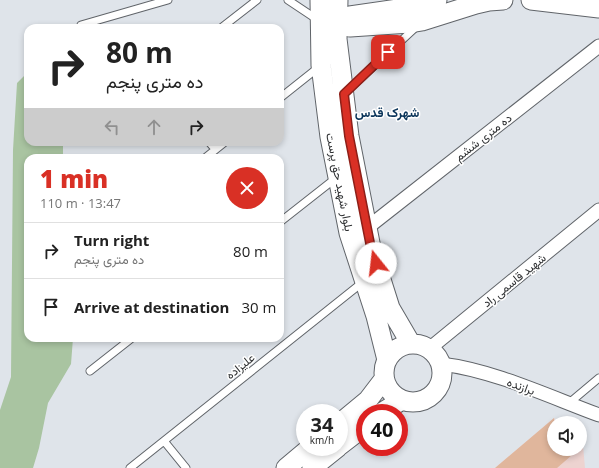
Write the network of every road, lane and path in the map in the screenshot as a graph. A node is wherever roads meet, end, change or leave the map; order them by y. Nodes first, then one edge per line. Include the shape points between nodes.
1 (168, 0) edge
2 (256, 0) edge
3 (288, 0) edge
4 (320, 0) edge
5 (338, 0) edge
6 (437, 0) edge
7 (503, 0) edge
8 (531, 0) edge
9 (476, 2) edge
10 (599, 8) edge
11 (419, 9) edge
12 (329, 21) junction
13 (84, 24) edge
14 (226, 24) edge
15 (599, 46) edge
16 (321, 65) junction
17 (344, 94) junction
18 (284, 95) edge
19 (212, 146) edge
20 (220, 146) edge
21 (215, 150) junction
22 (210, 154) edge
23 (356, 173) junction
24 (338, 177) junction
25 (599, 210) edge
26 (284, 219) edge
27 (367, 228) junction
28 (364, 280) junction
29 (127, 342) edge
30 (411, 344) junction
31 (429, 349) junction
32 (387, 360) junction
33 (441, 364) junction
34 (90, 371) dead end
35 (599, 378) edge
36 (384, 379) junction
37 (402, 400) junction
38 (396, 404) edge
39 (568, 404) junction
40 (599, 415) edge
41 (348, 417) edge
42 (356, 433) edge
43 (348, 439) edge
44 (164, 441) junction
45 (300, 456) edge
46 (327, 456) edge
47 (130, 468) edge
48 (186, 468) edge
49 (286, 468) edge
50 (312, 468) edge

1 - 13 lane
2 - 14 lane
3 - 12 lane
4 - 12 street, بلوار شهید حق پرست
5 - 12 street, بلوار شهید حق پرست
6 - 11 street
7 - 9 street
8 - 10 street
9 - 11 street
11 - 12 street via 410,23 350,27
11 - 17 lane
12 - 16 street, بلوار شهید حق پرست
12 - 17 street, بلوار شهید حق پرست via 337,39
15 - 27 street, ده متری ششم
16 - 18 lane
16 - 24 street, بلوار شهید حق پرست
17 - 23 street, بلوار شهید حق پرست
19 - 21 lane
20 - 21 lane
21 - 22 lane
23 - 24 street
23 - 27 street, بلوار شهید حق پرست
24 - 26 lane
24 - 28 street, بلوار شهید حق پرست via 349,233
25 - 31 street, شهید قاسمی راد
27 - 30 street, بلوار شهید حق پرست via 390,308
28 - 32 street, بلوار شهید حق پرست
28 - 44 lane, علیزاده
29 - 34 lane
30 - 31 street
30 - 32 street via 393,352
31 - 33 street
32 - 36 street
33 - 37 street via 441,383 429,398 411,403
33 - 39 street, برازنده via 461,366
35 - 39 lane
36 - 37 street via 387,388
36 - 41 street via 368,400
37 - 38 street
39 - 40 street, برازنده
42 - 43 street
44 - 47 lane, علیزاده
44 - 48 lane
45 - 49 street
46 - 50 street

